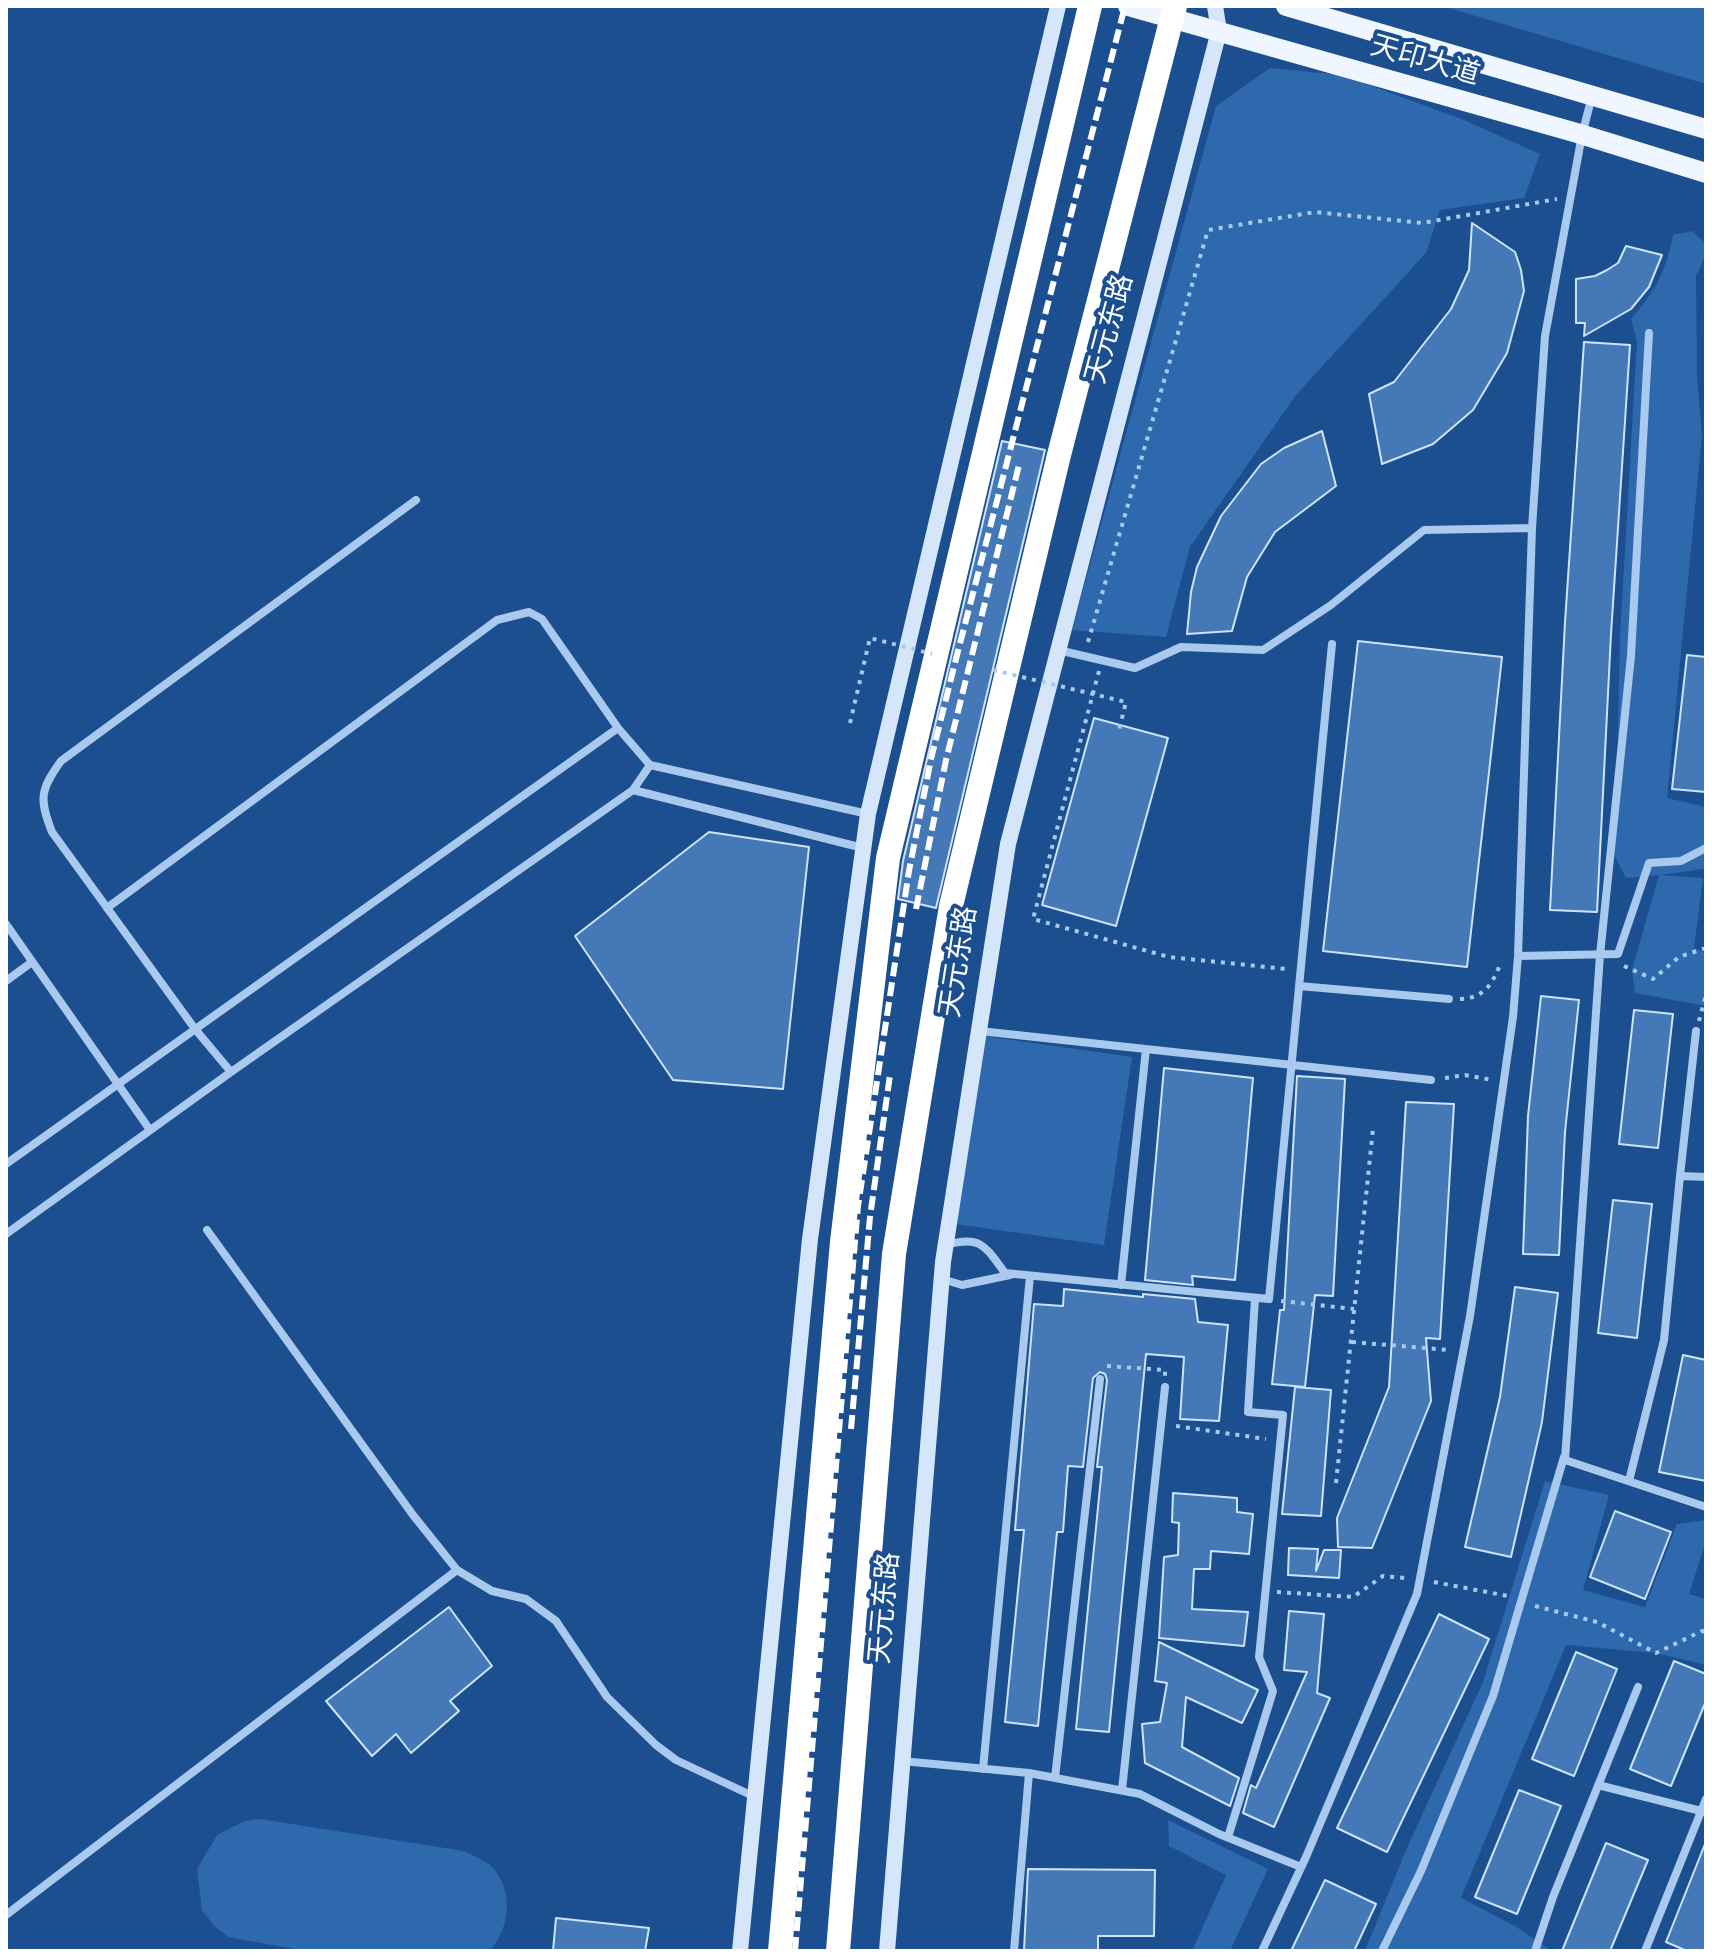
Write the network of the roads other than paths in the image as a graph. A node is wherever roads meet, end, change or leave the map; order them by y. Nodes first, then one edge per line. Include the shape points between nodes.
1 (1058, 6) edge
2 (1090, 6) edge
3 (1128, 6) edge
4 (1215, 6) edge
5 (1286, 6) edge
6 (1173, 12) edge
7 (1336, 13) edge
8 (1219, 31) junction
9 (1593, 95) junction
10 (1706, 129) edge
11 (1582, 135) junction
12 (1706, 173) edge
13 (1649, 333) dead end
14 (416, 500) dead end
15 (1532, 528) junction
16 (1332, 644) dead end
17 (1058, 650) junction
18 (618, 728) junction
19 (650, 765) junction
20 (633, 790) junction
21 (868, 814) junction
22 (863, 848) junction
23 (1706, 848) edge
24 (107, 908) junction
25 (6, 924) edge
26 (1600, 955) junction
27 (1518, 956) junction
28 (32, 962) junction
29 (6, 981) edge
30 (1299, 986) junction
31 (1449, 999) road end
32 (195, 1029) junction
33 (979, 1031) junction
34 (1696, 1031) road end
35 (1146, 1049) junction
36 (1291, 1065) junction
37 (231, 1072) junction
38 (1431, 1080) road end
39 (117, 1085) junction
40 (150, 1130) junction
41 (6, 1164) edge
42 (1680, 1176) junction
43 (1706, 1177) edge
44 (207, 1230) dead end
45 (6, 1234) edge
46 (946, 1245) junction
47 (1013, 1274) junction
48 (1030, 1276) junction
49 (942, 1278) junction
50 (1121, 1285) junction
51 (1255, 1298) junction
52 (1100, 1379) road end
53 (1165, 1387) road end
54 (1566, 1450) junction
55 (1629, 1481) junction
56 (1706, 1507) edge
57 (457, 1570) junction
58 (1638, 1687) dead end
59 (902, 1761) junction
60 (983, 1769) junction
61 (1029, 1773) junction
62 (1055, 1778) junction
63 (1598, 1785) junction
64 (1122, 1790) junction
65 (756, 1797) junction
66 (1706, 1799) edge
67 (1704, 1812) edge
68 (1228, 1837) junction
69 (1301, 1867) junction
70 (6, 1915) edge
71 (740, 1951) edge
72 (780, 1951) edge
73 (838, 1951) edge
74 (887, 1951) edge
75 (1014, 1951) edge
76 (1262, 1951) edge
77 (1382, 1951) edge
78 (1535, 1951) edge
79 (1645, 1951) edge

1 - 21 street
2 - 72 highway via 888,858 842,1242
3 - 6 main road, 天印大道
4 - 8 street, 天元东路
5 - 7 main road, 天印大道
6 - 8 main road, 天印大道
6 - 73 highway, 天元东路 via 951,906 894,1254
7 - 9 main road, 天印大道
8 - 11 main road, 天印大道
8 - 17 street, 天元东路
9 - 10 main road, 天印大道
9 - 11 street
11 - 12 main road, 天印大道
11 - 15 street via 1545,336
13 - 26 street via 1631,656
14 - 24 street via 61,761 43,785 43,809 52,832
15 - 17 street via 1424,530 1331,605 1263,650 1181,647 1135,668
15 - 27 street
16 - 30 street
17 - 33 street, 天元东路 via 1008,844
18 - 19 street
18 - 24 street via 542,619 529,612 497,620
18 - 32 street
19 - 20 street
19 - 21 street
20 - 22 street
20 - 37 street
21 - 22 street
22 - 65 street via 810,1239
23 - 26 street via 1681,861 1649,863 1618,954
24 - 32 street
25 - 28 street
26 - 27 street
26 - 54 street
27 - 69 street via 1464,1351 1417,1594
28 - 29 street
28 - 39 street
30 - 31 street
30 - 36 street
32 - 37 street
32 - 39 street
33 - 35 street
33 - 46 street, 天元东路
34 - 42 street
35 - 36 street
35 - 50 street
36 - 38 street
36 - 51 street via 1269,1299
37 - 40 street
39 - 40 street
39 - 41 street
40 - 45 street
42 - 43 street
42 - 55 street via 1664,1340
44 - 57 street
46 - 47 street via 967,1239 987,1248 1005,1273
46 - 49 street, 天元东路
47 - 48 street
47 - 49 street via 962,1285
48 - 50 street
48 - 60 street
49 - 59 street, 天元东路
50 - 51 street
51 - 68 street via 1248,1412 1283,1415 1259,1657 1273,1691
52 - 62 street
53 - 64 street
54 - 55 street via 1565,1460
54 - 77 street via 1493,1696
55 - 56 street
57 - 65 street via 492,1591 526,1599 556,1621 607,1697 656,1745 676,1760
57 - 70 street
58 - 63 street
59 - 60 street
59 - 74 street, 天元东路
60 - 61 street
61 - 62 street
61 - 75 street
62 - 64 street
63 - 67 street
63 - 78 street
64 - 68 street
65 - 71 street
66 - 67 street
67 - 79 street
68 - 69 street
69 - 76 street

